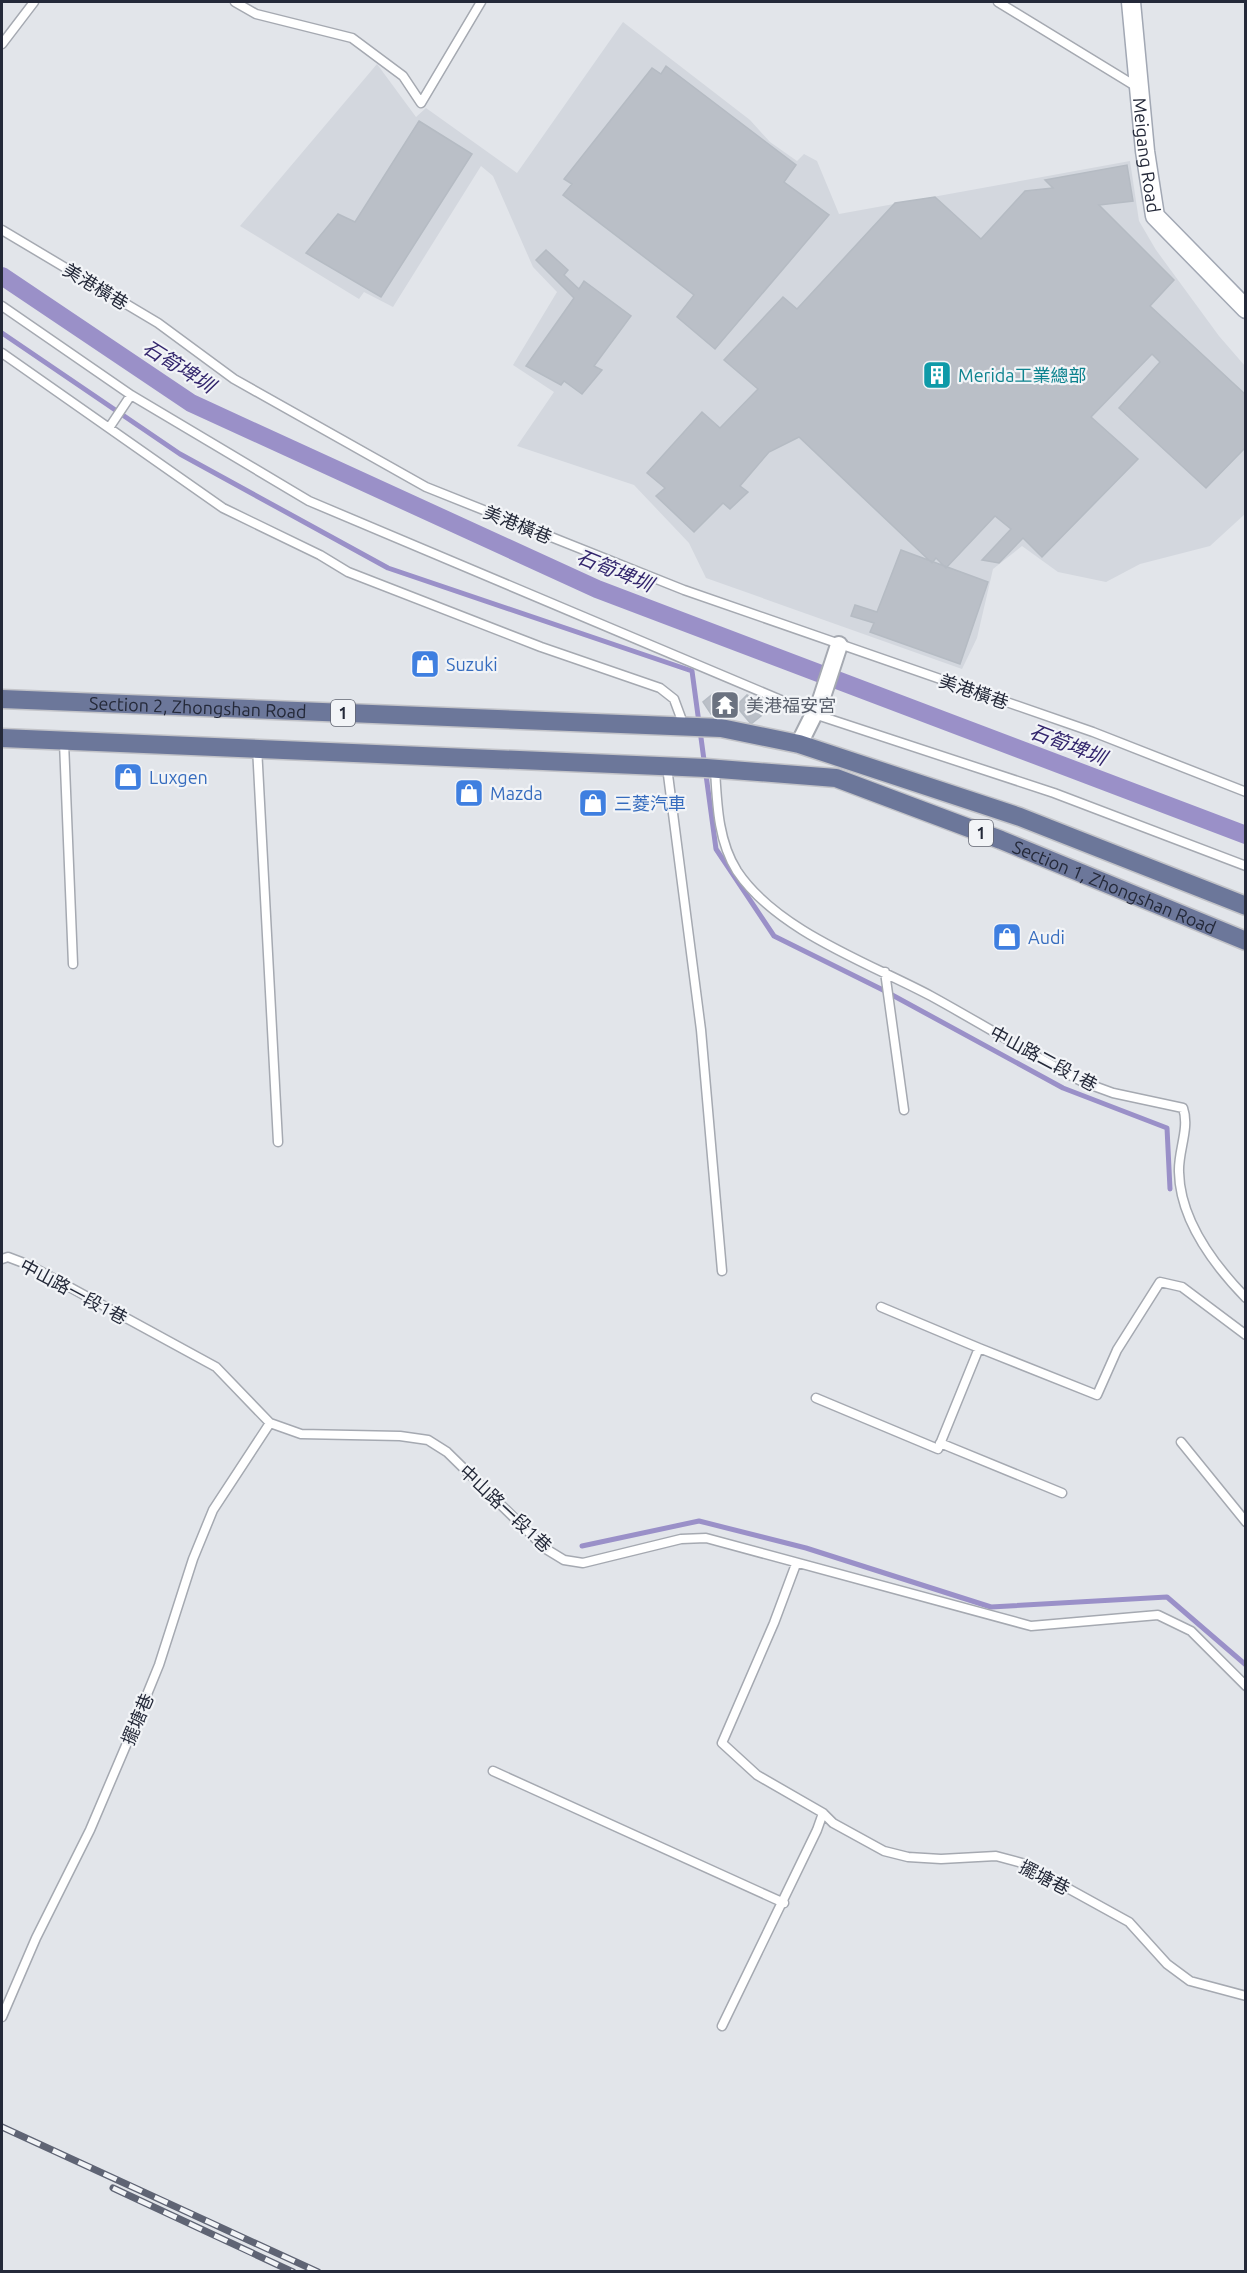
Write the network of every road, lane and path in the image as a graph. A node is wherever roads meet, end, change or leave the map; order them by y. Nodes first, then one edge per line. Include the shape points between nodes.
1 (34, 2) edge
2 (235, 2) edge
3 (481, 2) edge
4 (998, 2) edge
5 (1131, 2) edge
6 (2, 44) edge
7 (1140, 88) junction
8 (2, 230) edge
9 (2, 306) edge
10 (1245, 309) edge
11 (2, 353) edge
12 (131, 396) junction
13 (109, 428) junction
14 (839, 645) junction
15 (2, 699) edge
16 (818, 707) junction
17 (684, 726) junction
18 (2, 738) edge
19 (64, 741) junction
20 (799, 744) junction
21 (257, 747) junction
22 (667, 767) junction
23 (711, 769) junction
24 (1245, 792) edge
25 (1245, 866) edge
26 (1245, 906) edge
27 (1245, 941) edge
28 (73, 964) dead end
29 (885, 972) junction
30 (904, 1110) dead end
31 (278, 1142) dead end
32 (2, 1259) edge
33 (722, 1271) dead end
34 (1245, 1298) edge
35 (881, 1307) dead end
36 (1245, 1335) edge
37 (979, 1348) junction
38 (816, 1398) dead end
39 (270, 1423) junction
40 (1181, 1442) dead end
41 (940, 1443) junction
42 (1062, 1493) dead end
43 (1245, 1522) edge
44 (796, 1564) junction
45 (1245, 1686) edge
46 (493, 1771) dead end
47 (823, 1813) junction
48 (784, 1903) junction
49 (1245, 1996) edge
50 (2, 2017) edge
51 (722, 2026) dead end

1 - 6 lane
2 - 3 lane via 256,14 352,38 403,75 421,103
4 - 7 lane
5 - 7 street, Meigang Road
7 - 10 street, Meigang Road via 1155,216
8 - 14 lane, 美港橫巷 via 158,323 234,379 426,487 684,590
9 - 12 lane
11 - 13 lane
12 - 13 lane
12 - 16 lane via 309,501
13 - 17 lane via 223,508 348,572 541,647 660,688 674,699
14 - 16 street
14 - 24 lane, 美港橫巷 via 1093,732
15 - 17 main road, Section 2, Zhongshan Road / 1
16 - 20 street
16 - 25 lane
17 - 20 main road, Section 1, Zhongshan Road / 1
18 - 19 main road, 1
19 - 21 main road, 1
19 - 28 lane
20 - 26 main road, Section 1, Zhongshan Road / 1 via 1020,817
21 - 22 main road, 1
21 - 31 lane
22 - 23 main road, 1
22 - 33 lane via 701,1030
23 - 27 main road, Section 1, Zhongshan Road / 1 via 836,778 1001,840
23 - 29 lane, 中山路二段1巷 via 722,836 737,870 759,896 794,926
29 - 30 lane
29 - 34 lane, 中山路二段1巷 via 1083,1082 1113,1093 1183,1108 1186,1118 1179,1172 1182,1204 1226,1278
32 - 39 lane, 中山路一段1巷 via 8,1257 29,1265 216,1367
35 - 37 lane
36 - 37 lane via 1182,1287 1160,1282 1117,1350 1097,1395
37 - 41 lane
38 - 41 lane via 938,1449
39 - 44 lane, 中山路一段1巷 via 301,1434 428,1440 447,1452 538,1542 564,1560 583,1563 681,1539 706,1538
39 - 50 lane, 擺塘巷 via 213,1510 130,1736
40 - 43 lane
41 - 42 lane
44 - 45 lane, 中山路一段1巷 via 1030,1626 1158,1615 1191,1631
44 - 47 lane, 擺塘巷 via 722,1743 757,1775
46 - 48 lane
47 - 48 lane
47 - 49 lane, 擺塘巷 via 832,1823 884,1851 940,1859 996,1856 1022,1863 1129,1922 1167,1964 1190,1981
48 - 51 lane

